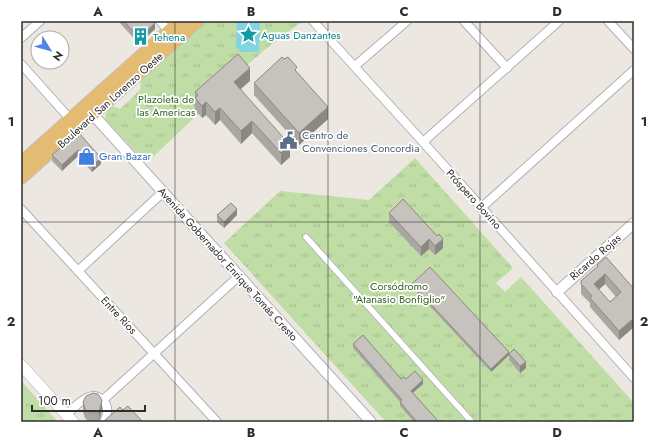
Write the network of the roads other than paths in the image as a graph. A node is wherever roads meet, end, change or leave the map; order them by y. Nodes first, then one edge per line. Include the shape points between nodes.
1 (40, 21) edge
2 (160, 21) edge
3 (180, 21) edge
4 (198, 21) edge
5 (313, 21) edge
6 (407, 21) edge
7 (464, 21) edge
8 (559, 21) edge
9 (608, 21) edge
10 (173, 36) junction
11 (21, 38) edge
12 (634, 49) edge
13 (21, 64) edge
14 (355, 66) junction
15 (507, 68) junction
16 (634, 70) edge
17 (88, 114) junction
18 (70, 120) junction
19 (423, 142) junction
20 (21, 163) edge
21 (21, 178) edge
22 (163, 192) junction
23 (481, 208) junction
24 (21, 210) edge
25 (634, 223) edge
26 (306, 237) dead end
27 (78, 271) junction
28 (239, 276) junction
29 (557, 292) junction
30 (154, 353) junction
31 (21, 365) edge
32 (633, 376) edge
33 (102, 400) junction
34 (69, 418) edge
35 (104, 422) edge
36 (217, 422) edge
37 (370, 422) edge
38 (472, 422) edge

1 - 11 street
2 - 10 street
3 - 10 main road, Boulevard San Lorenzo Oeste
4 - 10 main road, Boulevard San Lorenzo Oeste
5 - 14 street, Próspero Bovino
6 - 14 street
7 - 15 street
8 - 15 street
9 - 12 street
10 - 17 main road, Boulevard San Lorenzo Oeste
13 - 18 street
14 - 19 street, Próspero Bovino
15 - 19 street
16 - 23 street
17 - 18 main road, Boulevard San Lorenzo Oeste
17 - 21 main road, Boulevard San Lorenzo Oeste
17 - 22 street, Avenida Gobernador Enrique Tomás Cresto
18 - 20 main road, Boulevard San Lorenzo Oeste
19 - 23 street, Próspero Bovino
22 - 27 street
22 - 28 street, Avenida Gobernador Enrique Tomás Cresto
23 - 29 street, Próspero Bovino
24 - 27 street, Entre Ríos
25 - 29 street, Ricardo Rojas
26 - 38 street
27 - 30 street, Entre Ríos
28 - 30 street
28 - 37 street, Avenida Gobernador Enrique Tomás Cresto
29 - 32 street, Próspero Bovino
30 - 33 street
30 - 36 street, Entre Ríos
31 - 34 main road
33 - 34 street via 90,396 83,400
33 - 35 street via 107,407

